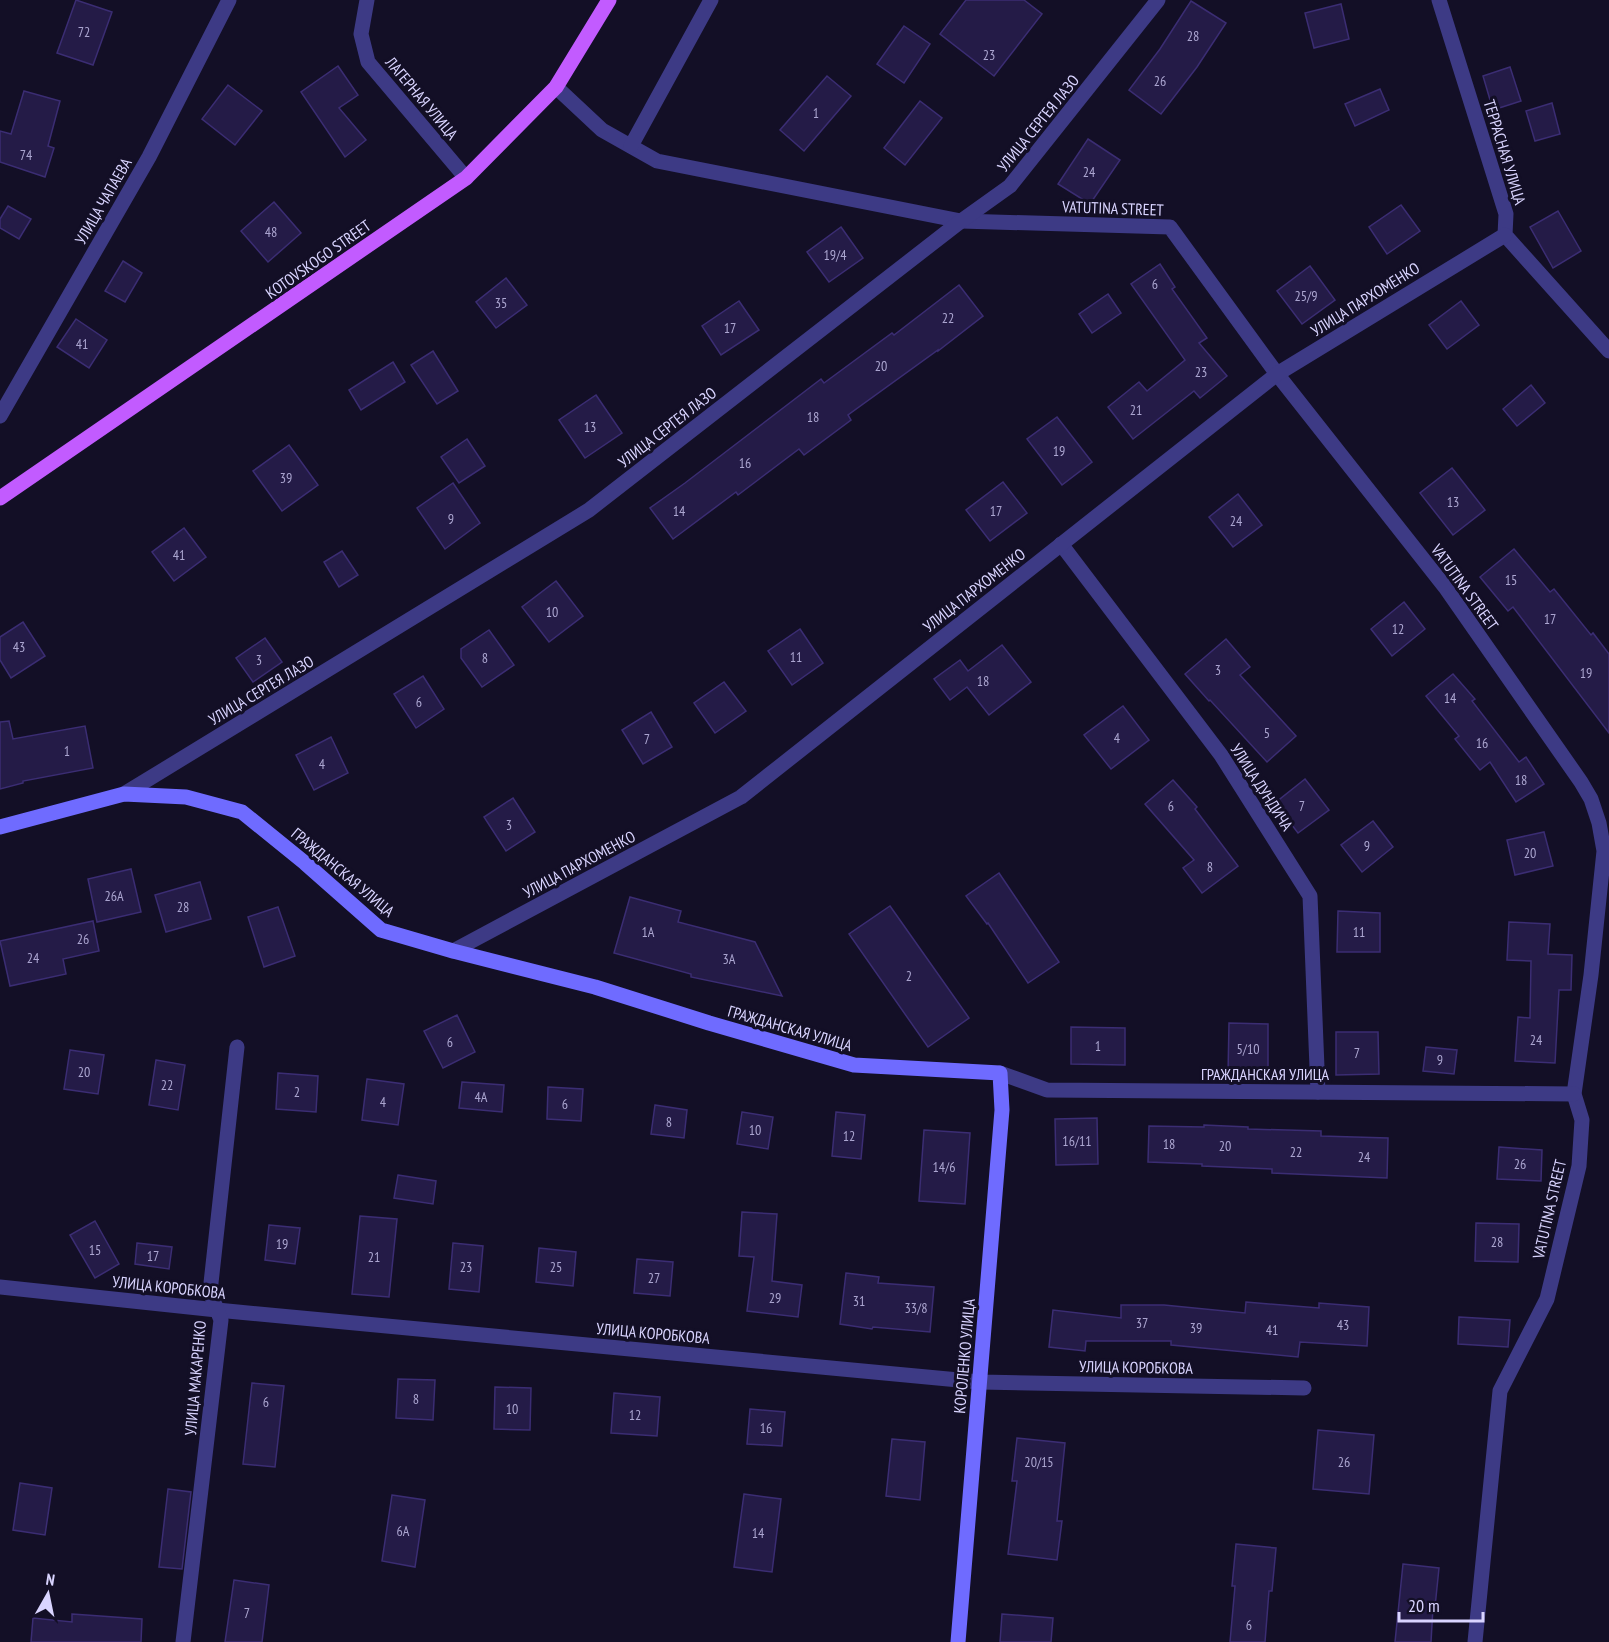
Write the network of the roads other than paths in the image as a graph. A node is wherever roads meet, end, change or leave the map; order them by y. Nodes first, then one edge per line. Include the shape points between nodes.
1 (229, 0) edge
2 (367, 0) edge
3 (609, 0) edge
4 (711, 0) edge
5 (1158, 0) edge
6 (1439, 0) edge
7 (556, 87) junction
8 (631, 146) junction
9 (466, 178) junction
10 (962, 221) junction
11 (1505, 235) junction
12 (1609, 351) edge
13 (1277, 374) junction
14 (0, 416) edge
15 (0, 498) edge
16 (1061, 544) junction
17 (124, 795) junction
18 (0, 827) edge
19 (1607, 851) edge
20 (453, 951) junction
21 (237, 1047) dead end
22 (1000, 1073) junction
23 (1318, 1092) junction
24 (1574, 1094) junction
25 (0, 1287) edge
26 (217, 1310) junction
27 (980, 1382) junction
28 (1304, 1388) dead end
29 (183, 1642) edge
30 (958, 1642) edge
31 (1475, 1642) edge

1 - 14 street, УЛИЦА ЧАПАЕВА via 149,157
2 - 9 street, ЛАГЕРНАЯ УЛИЦА via 361,34 368,62
3 - 7 main road, KOTOVSKOGO STREET
4 - 8 street
5 - 10 street, УЛИЦА СЕРГЕЯ ЛАЗО via 1010,186
6 - 11 street, ТЕРРАСНАЯ УЛИЦА via 1506,214
7 - 8 street, VATUTINA STREET via 602,130
7 - 9 main road, KOTOVSKOGO STREET
8 - 10 street, VATUTINA STREET via 657,161
9 - 15 main road, KOTOVSKOGO STREET
10 - 13 street, VATUTINA STREET via 1170,228
10 - 17 street, УЛИЦА СЕРГЕЯ ЛАЗО via 589,510
11 - 12 street
11 - 13 street, УЛИЦА ПАРХОМЕНКО
13 - 16 street, УЛИЦА ПАРХОМЕНКО
13 - 19 street, VATUTINA STREET via 1445,587 1581,782 1591,799
16 - 20 street, УЛИЦА ПАРХОМЕНКО via 741,797
16 - 23 street, УЛИЦА ДУНДИЧА via 1221,755 1310,896
17 - 18 street, ГРАЖДАНСКАЯ УЛИЦА
17 - 20 street, ГРАЖДАНСКАЯ УЛИЦА via 186,797 242,812 381,930
19 - 24 street, VATUTINA STREET
20 - 22 street, ГРАЖДАНСКАЯ УЛИЦА via 595,987 854,1065
21 - 26 street, УЛИЦА МАКАРЕНКО via 210,1293
22 - 23 street, ГРАЖДАНСКАЯ УЛИЦА via 1047,1090
22 - 27 street, КОРОЛЕНКО УЛИЦА via 1002,1110
23 - 24 street, ГРАЖДАНСКАЯ УЛИЦА
24 - 31 street, VATUTINA STREET via 1582,1120 1579,1166 1547,1299 1500,1391
25 - 26 street, УЛИЦА КОРОБКОВА
26 - 27 street, УЛИЦА КОРОБКОВА
26 - 29 street, УЛИЦА МАКАРЕНКО via 221,1320
27 - 28 street, УЛИЦА КОРОБКОВА
27 - 30 street, КОРОЛЕНКО УЛИЦА

